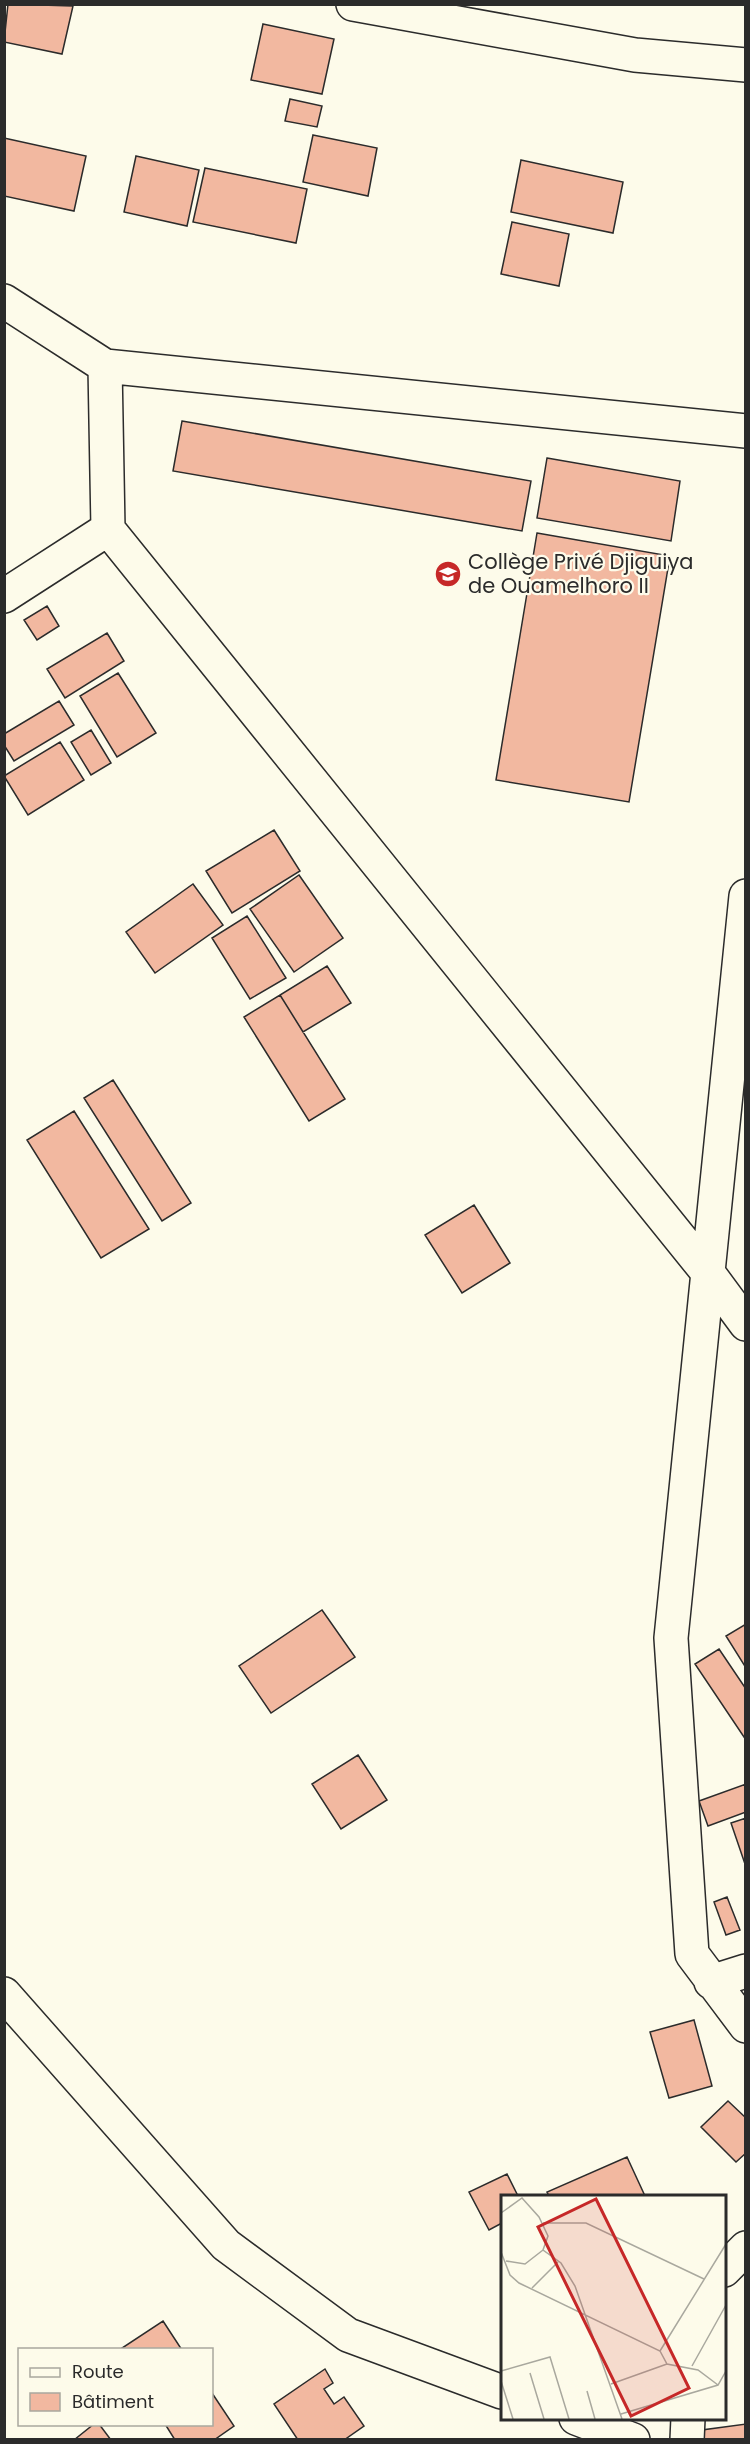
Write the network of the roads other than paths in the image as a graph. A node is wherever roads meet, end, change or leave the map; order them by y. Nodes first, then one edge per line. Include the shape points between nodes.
1 (353, 4) edge
2 (746, 65) edge
3 (4, 301) edge
4 (105, 366) junction
5 (746, 431) edge
6 (108, 529) junction
7 (4, 596) edge
8 (746, 896) edge
9 (709, 1274) junction
10 (746, 1324) edge
11 (746, 1971) edge
12 (711, 1982) junction
13 (4, 1994) edge
14 (746, 2026) edge
15 (746, 2248) edge
16 (726, 2268) edge
17 (501, 2392) edge
18 (581, 2420) edge
19 (688, 2420) edge
20 (633, 2439) edge
21 (687, 2439) edge

1 - 2 street via 635,55
3 - 4 street
4 - 5 street
4 - 6 street
6 - 7 street
6 - 9 street
8 - 9 street
9 - 10 street
9 - 12 street via 671,1638 692,1954
11 - 12 street
12 - 14 street
13 - 17 street via 226,2245 348,2335
15 - 16 street
18 - 20 street
19 - 21 street

